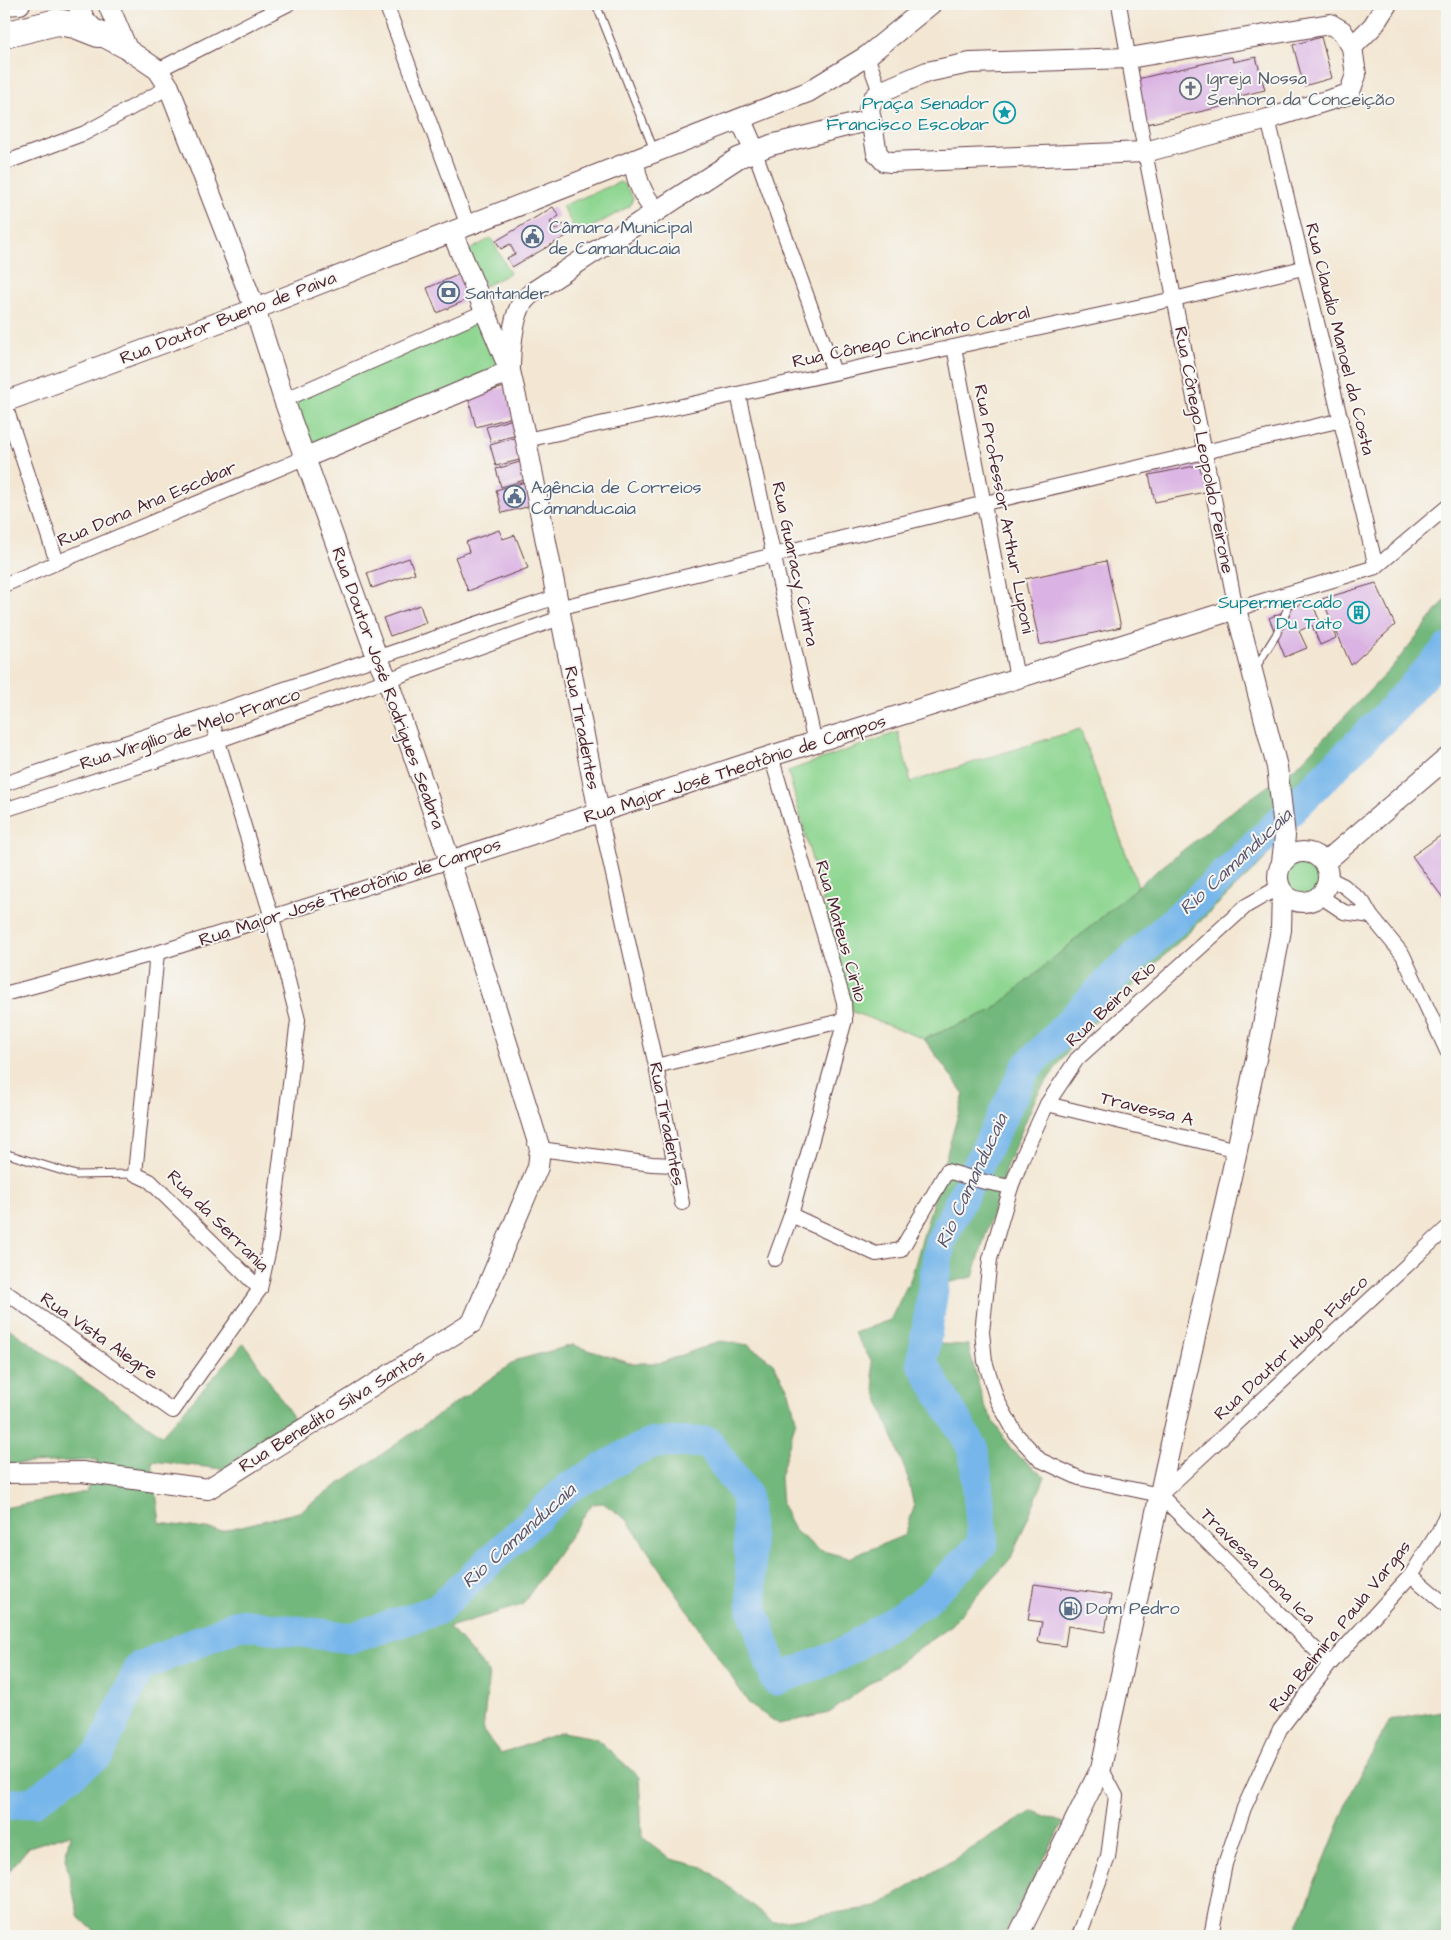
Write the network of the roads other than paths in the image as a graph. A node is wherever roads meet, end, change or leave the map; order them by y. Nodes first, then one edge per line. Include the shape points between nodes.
1 (20, 4) edge
2 (78, 4) edge
3 (108, 4) edge
4 (288, 4) edge
5 (386, 4) edge
6 (596, 4) edge
7 (931, 4) edge
8 (1119, 4) edge
9 (1387, 4) edge
10 (4, 5) edge
11 (63, 13) edge
12 (98, 34) junction
13 (4, 35) edge
14 (1352, 47) junction
15 (127, 49) junction
16 (867, 56) junction
17 (1128, 58) junction
18 (158, 70) junction
19 (169, 87) junction
20 (880, 92) junction
21 (1268, 119) junction
22 (870, 120) junction
23 (736, 121) junction
24 (654, 152) junction
25 (754, 152) junction
26 (1145, 152) junction
27 (634, 160) junction
28 (4, 163) edge
29 (657, 211) junction
30 (460, 229) junction
31 (1303, 268) junction
32 (1174, 299) junction
33 (255, 309) junction
34 (486, 311) junction
35 (954, 346) junction
36 (510, 371) junction
37 (834, 372) junction
38 (738, 394) junction
39 (284, 400) junction
40 (4, 402) edge
41 (1342, 420) junction
42 (526, 440) junction
43 (1204, 451) junction
44 (304, 458) junction
45 (985, 503) junction
46 (1447, 506) edge
47 (773, 555) junction
48 (57, 562) junction
49 (1376, 567) junction
50 (4, 585) edge
51 (1286, 594) junction
52 (558, 608) junction
53 (1236, 609) junction
54 (377, 656) junction
55 (1253, 672) junction
56 (1017, 678) junction
57 (388, 681) junction
58 (210, 716) junction
59 (218, 741) junction
60 (814, 743) junction
61 (771, 756) junction
62 (1447, 758) edge
63 (4, 784) edge
64 (4, 810) edge
65 (599, 812) junction
66 (1285, 836) junction
67 (1304, 852) junction
68 (450, 861) junction
69 (1282, 862) junction
70 (1326, 870) junction
71 (1280, 889) junction
72 (1314, 899) junction
73 (1371, 916) junction
74 (272, 918) junction
75 (1281, 930) junction
76 (157, 953) junction
77 (4, 994) edge
78 (845, 1020) junction
79 (1447, 1051) edge
80 (656, 1066) junction
81 (1047, 1104) junction
82 (540, 1149) junction
83 (1237, 1150) junction
84 (4, 1153) edge
85 (674, 1165) junction
86 (135, 1174) junction
87 (1011, 1187) junction
88 (682, 1203) dead end
89 (791, 1215) junction
90 (1447, 1228) edge
91 (775, 1259) dead end
92 (260, 1289) junction
93 (4, 1291) edge
94 (4, 1474) edge
95 (1160, 1495) junction
96 (1447, 1512) edge
97 (1411, 1575) junction
98 (1447, 1606) edge
99 (1330, 1664) junction
100 (1101, 1768) junction
101 (1018, 1936) edge
102 (1079, 1936) edge
103 (1211, 1936) edge

1 - 10 main road
2 - 12 main road via 84,18
3 - 15 main road
4 - 18 street
5 - 30 street
6 - 24 lane
7 - 16 main road, Rua Doutor Bueno de Paiva
8 - 17 street, Rua Cônego Leopoldo Peirone
9 - 14 main road via 1373,26
11 - 12 highway via 75,25
11 - 13 highway
12 - 15 main road
14 - 17 main road via 1342,31 1330,24
14 - 21 main road via 1356,74 1349,94
15 - 18 main road
16 - 20 street
16 - 23 main road, Rua Doutor Bueno de Paiva via 808,92
17 - 20 main road via 970,63 928,72
17 - 26 street, Rua Cônego Leopoldo Peirone
18 - 19 main road, Rua Doutor José Rodrigues Seabra
19 - 28 street via 85,134
19 - 33 main road, Rua Doutor José Rodrigues Seabra
20 - 22 main road via 869,109
21 - 26 main road
21 - 31 street, Rua Claudio Manoel da Costa
22 - 25 main road
22 - 26 main road via 877,152 884,161 891,162
23 - 24 main road, Rua Doutor Bueno de Paiva
23 - 25 main road via 744,126
24 - 27 main road, Rua Doutor Bueno de Paiva
25 - 29 main road via 738,158
25 - 37 street
26 - 32 street, Rua Cônego Leopoldo Peirone
27 - 29 main road via 635,174 647,201
27 - 30 main road, Rua Doutor Bueno de Paiva
29 - 36 main road via 525,299 511,346
30 - 33 main road, Rua Doutor Bueno de Paiva
30 - 34 main road
31 - 32 street, Rua Cônego Cincinato Cabral
31 - 41 street, Rua Claudio Manoel da Costa
32 - 35 street, Rua Cônego Cincinato Cabral
32 - 43 street, Rua Cônego Leopoldo Peirone
33 - 39 main road, Rua Doutor José Rodrigues Seabra
33 - 40 main road, Rua Doutor Bueno de Paiva
34 - 36 main road
34 - 39 street
35 - 37 street, Rua Cônego Cincinato Cabral
35 - 45 street, Rua Professor Arthur Luponi
36 - 42 main road, Rua Tiradentes
36 - 44 main road
37 - 38 street, Rua Cônego Cincinato Cabral
38 - 42 street, Rua Cônego Cincinato Cabral
38 - 47 street, Rua Guaracy Cintra
39 - 44 main road, Rua Doutor José Rodrigues Seabra
40 - 48 street
41 - 43 street
41 - 49 street, Rua Claudio Manoel da Costa
42 - 52 main road, Rua Tiradentes
43 - 45 street
43 - 53 street, Rua Cônego Leopoldo Peirone
44 - 48 street, Rua Dona Ana Escobar
44 - 54 main road, Rua Doutor José Rodrigues Seabra
45 - 47 street
45 - 56 street, Rua Professor Arthur Luponi
46 - 49 street, Rua Major José Theotônio de Campos
47 - 52 street
47 - 60 street, Rua Guaracy Cintra
48 - 50 street, Rua Dona Ana Escobar
49 - 51 street, Rua Major José Theotônio de Campos
51 - 53 street, Rua Major José Theotônio de Campos
51 - 55 lane via 1286,610 1276,635
52 - 54 street, Rua Virgílio de Melo Franco
52 - 57 street, Rua Virgílio de Melo Franco
52 - 65 main road, Rua Tiradentes
53 - 55 main road, Rua Cônego Leopoldo Peirone
53 - 56 main road, Rua Major José Theotônio de Campos
54 - 57 main road, Rua Doutor José Rodrigues Seabra
54 - 58 street, Rua Virgílio de Melo Franco
55 - 66 main road, Rua Cônego Leopoldo Peirone via 1277,767
56 - 60 main road, Rua Major José Theotônio de Campos
57 - 59 street, Rua Virgílio de Melo Franco
57 - 68 main road, Rua Doutor José Rodrigues Seabra
58 - 59 street
58 - 63 street, Rua Virgílio de Melo Franco
59 - 64 street, Rua Virgílio de Melo Franco
59 - 74 street
60 - 61 main road, Rua Major José Theotônio de Campos
61 - 65 main road, Rua Major José Theotônio de Campos
61 - 78 street, Rua Mateus Cirilo via 844,1002
62 - 70 main road
65 - 68 main road, Rua Major José Theotônio de Campos
65 - 80 street, Rua Tiradentes
66 - 67 main road
66 - 69 main road, Rua Cônego Leopoldo Peirone
67 - 69 main road
67 - 70 main road via 1312,854
68 - 74 street, Rua Major José Theotônio de Campos
68 - 82 main road, Rua Doutor José Rodrigues Seabra
69 - 71 main road via 1277,878
70 - 72 main road via 1327,885
70 - 73 street via 1363,902
71 - 72 main road via 1296,902
71 - 75 main road
71 - 81 street, Rua Beira Rio via 1246,906 1077,1059
72 - 73 street via 1344,912
72 - 75 main road
73 - 79 street via 1403,955
74 - 76 street, Rua Major José Theotônio de Campos
74 - 92 street via 298,1020 270,1244
75 - 83 main road
76 - 77 street, Rua Major José Theotônio de Campos
76 - 86 street
78 - 80 street
78 - 89 street, Rua Mateus Cirilo
80 - 85 street, Rua Tiradentes
81 - 83 street, Travessa A
81 - 87 street, Rua Beira Rio
82 - 85 street
82 - 94 main road, Rua Benedito Silva Santos via 538,1167 472,1323 208,1489 82,1472
83 - 95 main road
84 - 86 lane via 76,1175
85 - 88 street, Rua Tiradentes
86 - 92 street, Rua da Serrania via 150,1180
87 - 89 street via 947,1171 901,1250 876,1254
87 - 95 street, Rua Beira Rio via 990,1259 982,1332 984,1361 997,1400 1016,1434 1040,1460 1079,1478
89 - 91 street, Rua Mateus Cirilo
90 - 95 street, Rua Doutor Hugo Fusco
92 - 93 street, Rua Vista Alegre via 173,1411
95 - 99 street, Travessa Dona Ica
95 - 100 main road
96 - 97 street, Rua Belmira Paula Vargas
97 - 98 street
97 - 99 street, Rua Belmira Paula Vargas
99 - 103 street, Rua Belmira Paula Vargas via 1280,1729 1244,1808 1225,1864
100 - 101 main road
100 - 102 street via 1116,1796 1108,1857

